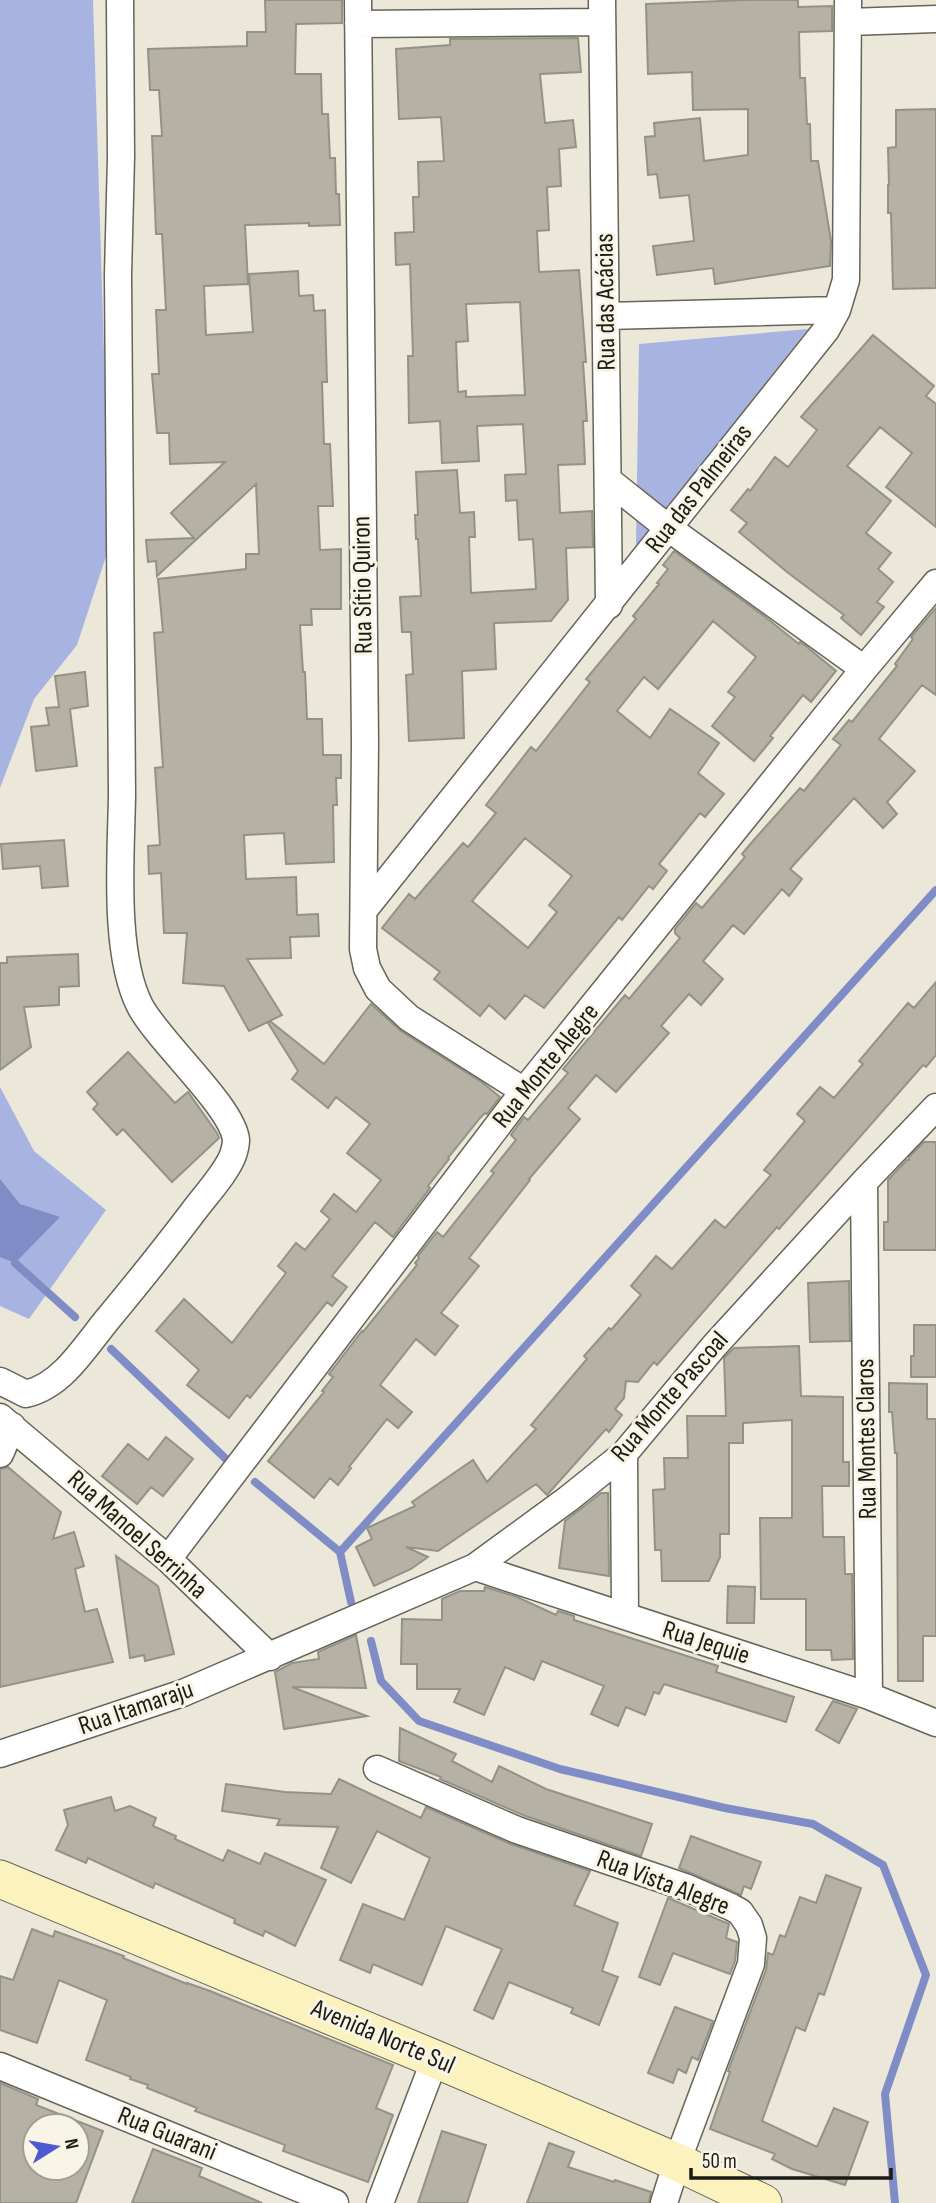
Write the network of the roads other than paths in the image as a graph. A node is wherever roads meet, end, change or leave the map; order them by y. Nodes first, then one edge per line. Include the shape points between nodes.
1 (120, 0) edge
2 (602, 11) edge
3 (848, 11) edge
4 (358, 12) edge
5 (936, 19) edge
6 (837, 310) junction
7 (606, 316) junction
8 (608, 480) junction
9 (667, 527) junction
10 (936, 583) edge
11 (609, 605) junction
12 (864, 669) junction
13 (364, 910) junction
14 (524, 1091) junction
15 (936, 1107) edge
16 (924, 1132) edge
17 (863, 1182) junction
18 (0, 1381) edge
19 (6, 1421) edge
20 (0, 1454) edge
21 (624, 1454) junction
22 (168, 1559) junction
23 (475, 1567) junction
24 (625, 1615) junction
25 (270, 1657) junction
26 (869, 1696) junction
27 (936, 1723) edge
28 (0, 1754) edge
29 (377, 1769) dead end
30 (0, 1879) edge
31 (435, 2059) junction
32 (0, 2066) edge
33 (677, 2162) junction
34 (335, 2203) edge
35 (380, 2203) edge
36 (664, 2203) edge
37 (763, 2203) edge

1 - 18 street via 120,882 124,946 129,979 141,1007 216,1103 236,1140 233,1156 163,1252 67,1369 26,1394
2 - 4 street
2 - 7 street, Rua das Acácias
3 - 5 street
3 - 6 street, Rua das Palmeiras via 846,280
4 - 13 street, Rua Sítio Quiron
6 - 7 street
6 - 9 street, Rua das Palmeiras via 826,330
7 - 8 street, Rua das Acácias
8 - 9 street
8 - 11 street, Rua das Acácias
9 - 11 street, Rua das Palmeiras
9 - 12 street
10 - 12 street, Rua Monte Alegre
11 - 13 street, Rua das Palmeiras
12 - 14 street, Rua Monte Alegre
13 - 14 street, Rua Sítio Quiron via 363,949 378,989 409,1018
14 - 22 street, Rua Monte Alegre
15 - 16 street, Rua Monte Pascoal
16 - 17 street, Rua Monte Pascoal
17 - 21 street, Rua Monte Pascoal via 715,1345
17 - 26 street, Rua Montes Claros
19 - 20 street
19 - 22 street, Rua Manoel Serrinha
21 - 23 street, Rua Monte Pascoal
21 - 24 street
22 - 25 street, Rua Manoel Serrinha
23 - 24 street, Rua Jequie
23 - 25 street, Rua Monte Pascoal
24 - 26 street, Rua Jequie
25 - 28 street, Rua Itamaraju via 183,1693
26 - 27 street, Rua Jequie
29 - 33 street, Rua Vista Alegre via 517,1830 685,1887 740,1912 753,1938 751,1964
30 - 31 street, Avenida Norte Sul
31 - 33 street, Avenida Norte Sul
31 - 35 street
32 - 34 street, Rua Guarani
33 - 36 street, Rua Vista Alegre
33 - 37 street, Avenida Norte Sul

